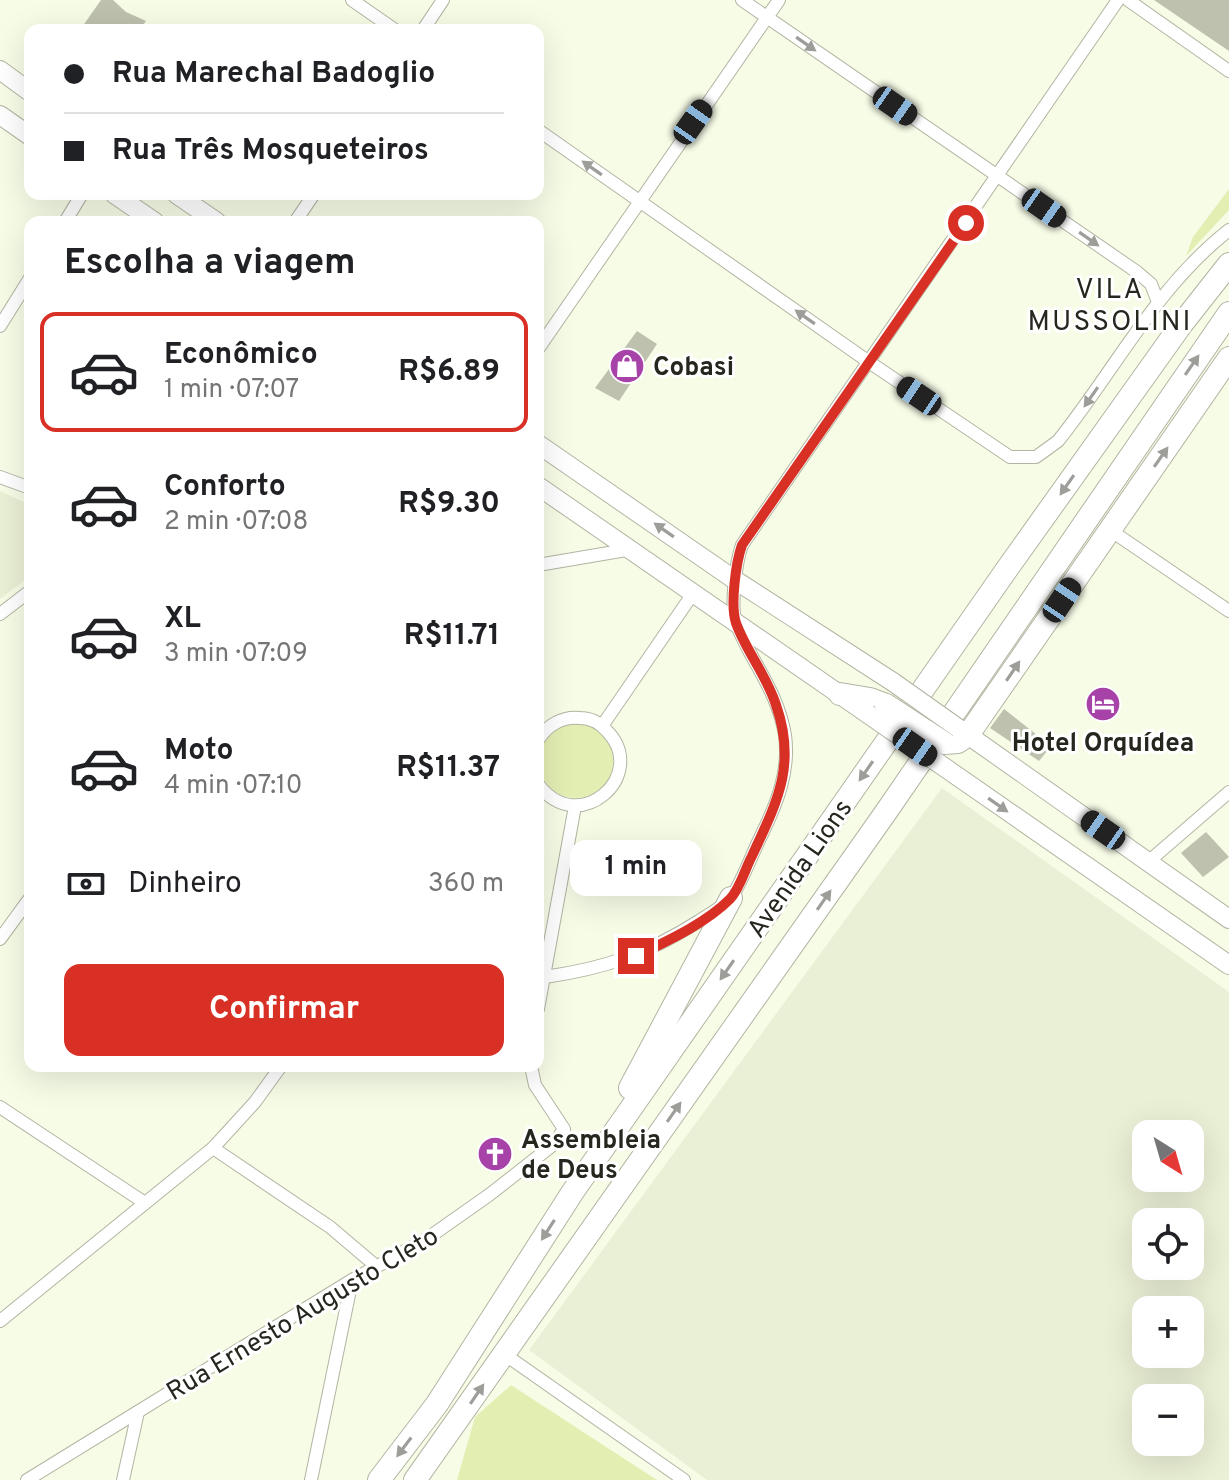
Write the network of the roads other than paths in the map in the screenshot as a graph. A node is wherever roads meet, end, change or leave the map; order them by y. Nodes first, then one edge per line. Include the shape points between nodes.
1 (352, 0) edge
2 (443, 0) edge
3 (742, 0) edge
4 (779, 0) edge
5 (1118, 0) edge
6 (1128, 0) edge
7 (767, 17) junction
8 (386, 24) edge
9 (427, 24) edge
10 (0, 70) edge
11 (1229, 71) edge
12 (24, 88) edge
13 (1, 117) edge
14 (24, 132) edge
15 (544, 134) edge
16 (998, 176) junction
17 (123, 200) edge
18 (185, 200) edge
19 (638, 201) junction
20 (146, 216) edge
21 (208, 216) edge
22 (1229, 230) edge
23 (1229, 264) edge
24 (24, 288) edge
25 (1158, 302) junction
26 (1229, 313) edge
27 (0, 326) edge
28 (544, 340) edge
29 (1229, 358) edge
30 (869, 362) junction
31 (544, 448) edge
32 (0, 477) edge
33 (24, 486) edge
34 (544, 490) edge
35 (1110, 530) junction
36 (632, 549) junction
37 (544, 564) edge
38 (735, 580) junction
39 (694, 592) junction
40 (24, 596) edge
41 (1229, 611) edge
42 (0, 614) edge
43 (735, 621) junction
44 (840, 694) joint
45 (602, 726) junction
46 (544, 733) edge
47 (951, 742) junction
48 (544, 792) edge
49 (1229, 792) edge
50 (575, 806) junction
51 (1148, 862) junction
52 (731, 898) junction
53 (24, 906) edge
54 (1229, 919) edge
55 (0, 939) edge
56 (1229, 965) edge
57 (545, 977) junction
58 (544, 982) edge
59 (277, 1072) edge
60 (532, 1072) edge
61 (0, 1107) edge
62 (213, 1148) junction
63 (572, 1193) junction
64 (145, 1203) junction
65 (376, 1266) junction
66 (352, 1280) junction
67 (0, 1321) edge
68 (504, 1354) junction
69 (138, 1412) junction
70 (312, 1479) edge
71 (27, 1480) edge
72 (123, 1480) edge
73 (379, 1480) edge
74 (415, 1480) edge
75 (684, 1480) edge

1 - 8 street
2 - 9 street
3 - 7 street
4 - 7 street
5 - 16 street
6 - 11 street
7 -> 16 street
7 - 19 street
10 - 12 main road
13 - 14 main road
19 -> 15 street
16 -> 25 street via 1137,272 1151,284
16 - 30 street
17 - 20 main road
18 - 21 main road
19 - 28 street
30 -> 19 street
22 - 25 street
23 -> 63 highway, Avenida Lions via 1025,543
24 - 27 street
25 -> 30 street via 1073,423 1036,457 1010,457
68 -> 26 highway, Avenida Lions
35 -> 29 highway
30 - 38 street via 747,535
38 -> 31 main road
32 - 33 street
34 - 36 main road
35 - 41 street
47 -> 35 highway
36 - 37 street
36 - 39 main road
38 - 43 street
38 - 47 main road, bridge via 893,682
39 - 43 main road
39 - 45 street
40 - 42 street
43 - 44 main road
43 - 52 street via 771,689 786,749 779,796
44 - 47 highway, bridge via 870,699 877,709
45 - 46 street via 590,719 563,719
45 - 50 street via 618,748 618,776 601,798
47 - 51 main road
47 -> 56 main road
48 - 50 street
49 - 51 street
50 - 57 street
51 - 54 main road
52 - 57 street via 636,956 594,970
52 - 63 highway
53 - 55 street
57 - 58 street
59 - 62 street
60 - 65 street, Rua Ernesto Augusto Cleto via 564,1129 554,1144 425,1240
61 - 64 street
62 - 64 street
62 - 65 street via 330,1227
63 -> 73 highway, Avenida Lions via 437,1404
64 - 67 street
65 - 66 street, Rua Ernesto Augusto Cleto
66 - 69 street, Rua Ernesto Augusto Cleto
66 - 70 street
74 -> 68 highway, Avenida Lions
68 - 75 street
69 - 71 street, Rua Ernesto Augusto Cleto
69 - 72 street

